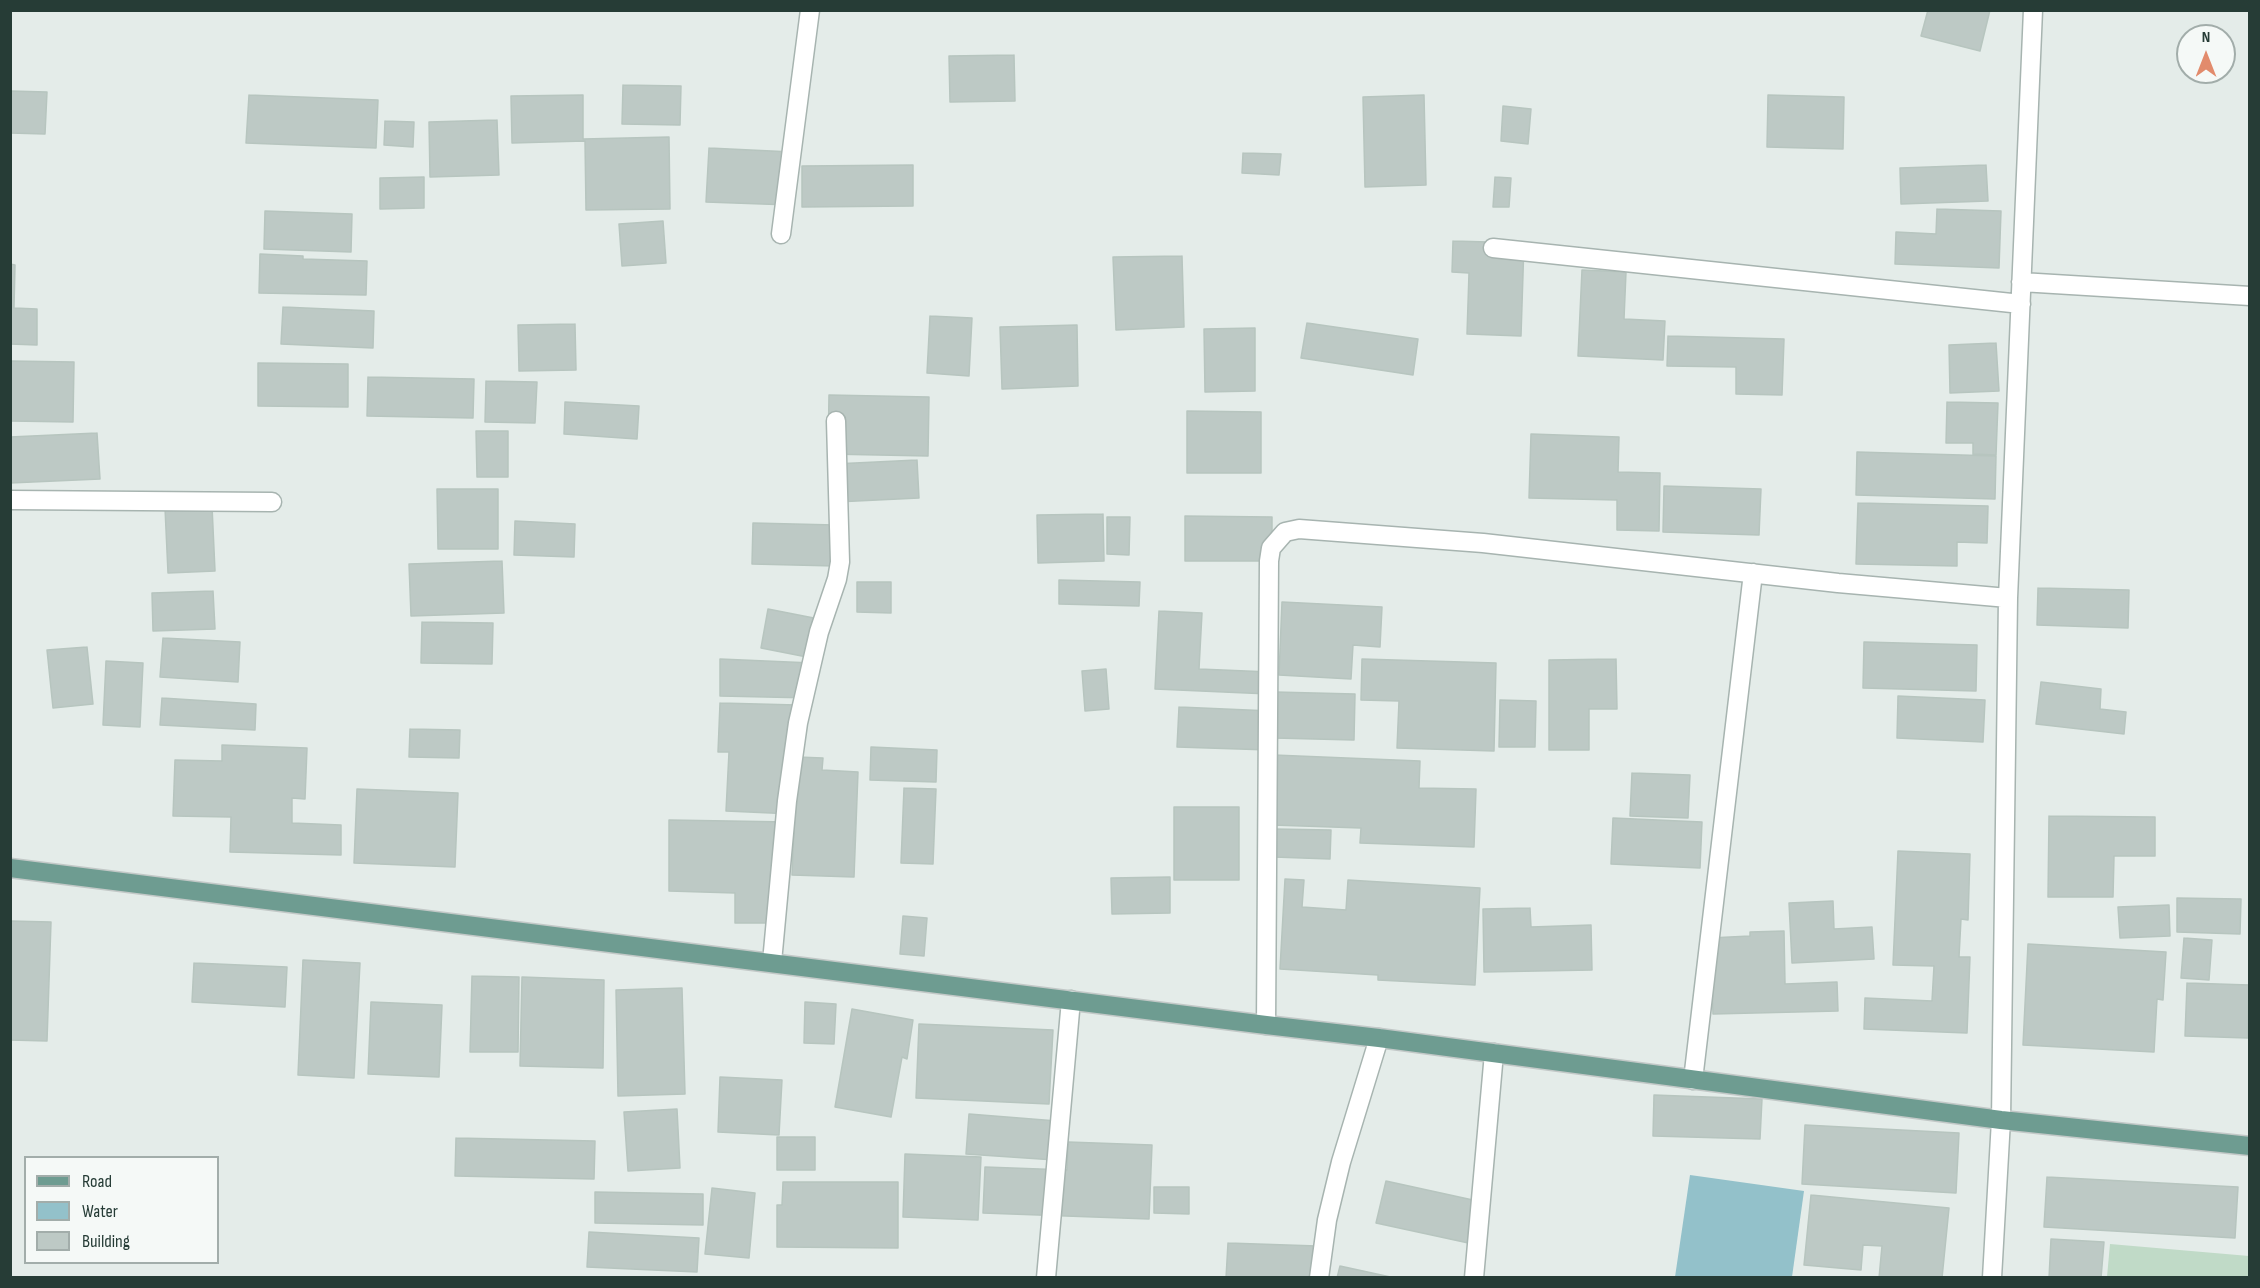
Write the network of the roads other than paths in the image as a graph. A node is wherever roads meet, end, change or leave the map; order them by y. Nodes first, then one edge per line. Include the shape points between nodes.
1 (810, 10) edge
2 (2033, 10) edge
3 (781, 234) dead end
4 (1493, 249) dead end
5 (2021, 282) junction
6 (2250, 296) edge
7 (2020, 304) junction
8 (836, 421) dead end
9 (10, 500) edge
10 (272, 502) dead end
11 (1753, 573) junction
12 (2008, 598) junction
13 (10, 868) edge
14 (772, 962) junction
15 (1071, 1000) junction
16 (1266, 1025) junction
17 (1379, 1038) junction
18 (1494, 1053) junction
19 (1693, 1080) junction
20 (2001, 1120) junction
21 (2250, 1146) edge
22 (1046, 1278) edge
23 (1319, 1278) edge
24 (1474, 1278) edge
25 (1992, 1278) edge

1 - 3 street
2 - 5 street
4 - 7 street
5 - 6 street
5 - 7 street
7 - 12 street
8 - 14 street via 840,562 798,723 786,801
9 - 10 street
11 - 12 street
11 - 16 street via 1483,543 1299,529 1278,538 1269,561
11 - 19 street
12 - 20 street
13 - 14 main road
14 - 15 main road
15 - 16 main road
15 - 22 street
16 - 17 main road
17 - 18 main road
17 - 23 street via 1341,1162
18 - 19 main road
18 - 24 street
19 - 20 main road
20 - 21 main road
20 - 25 street

